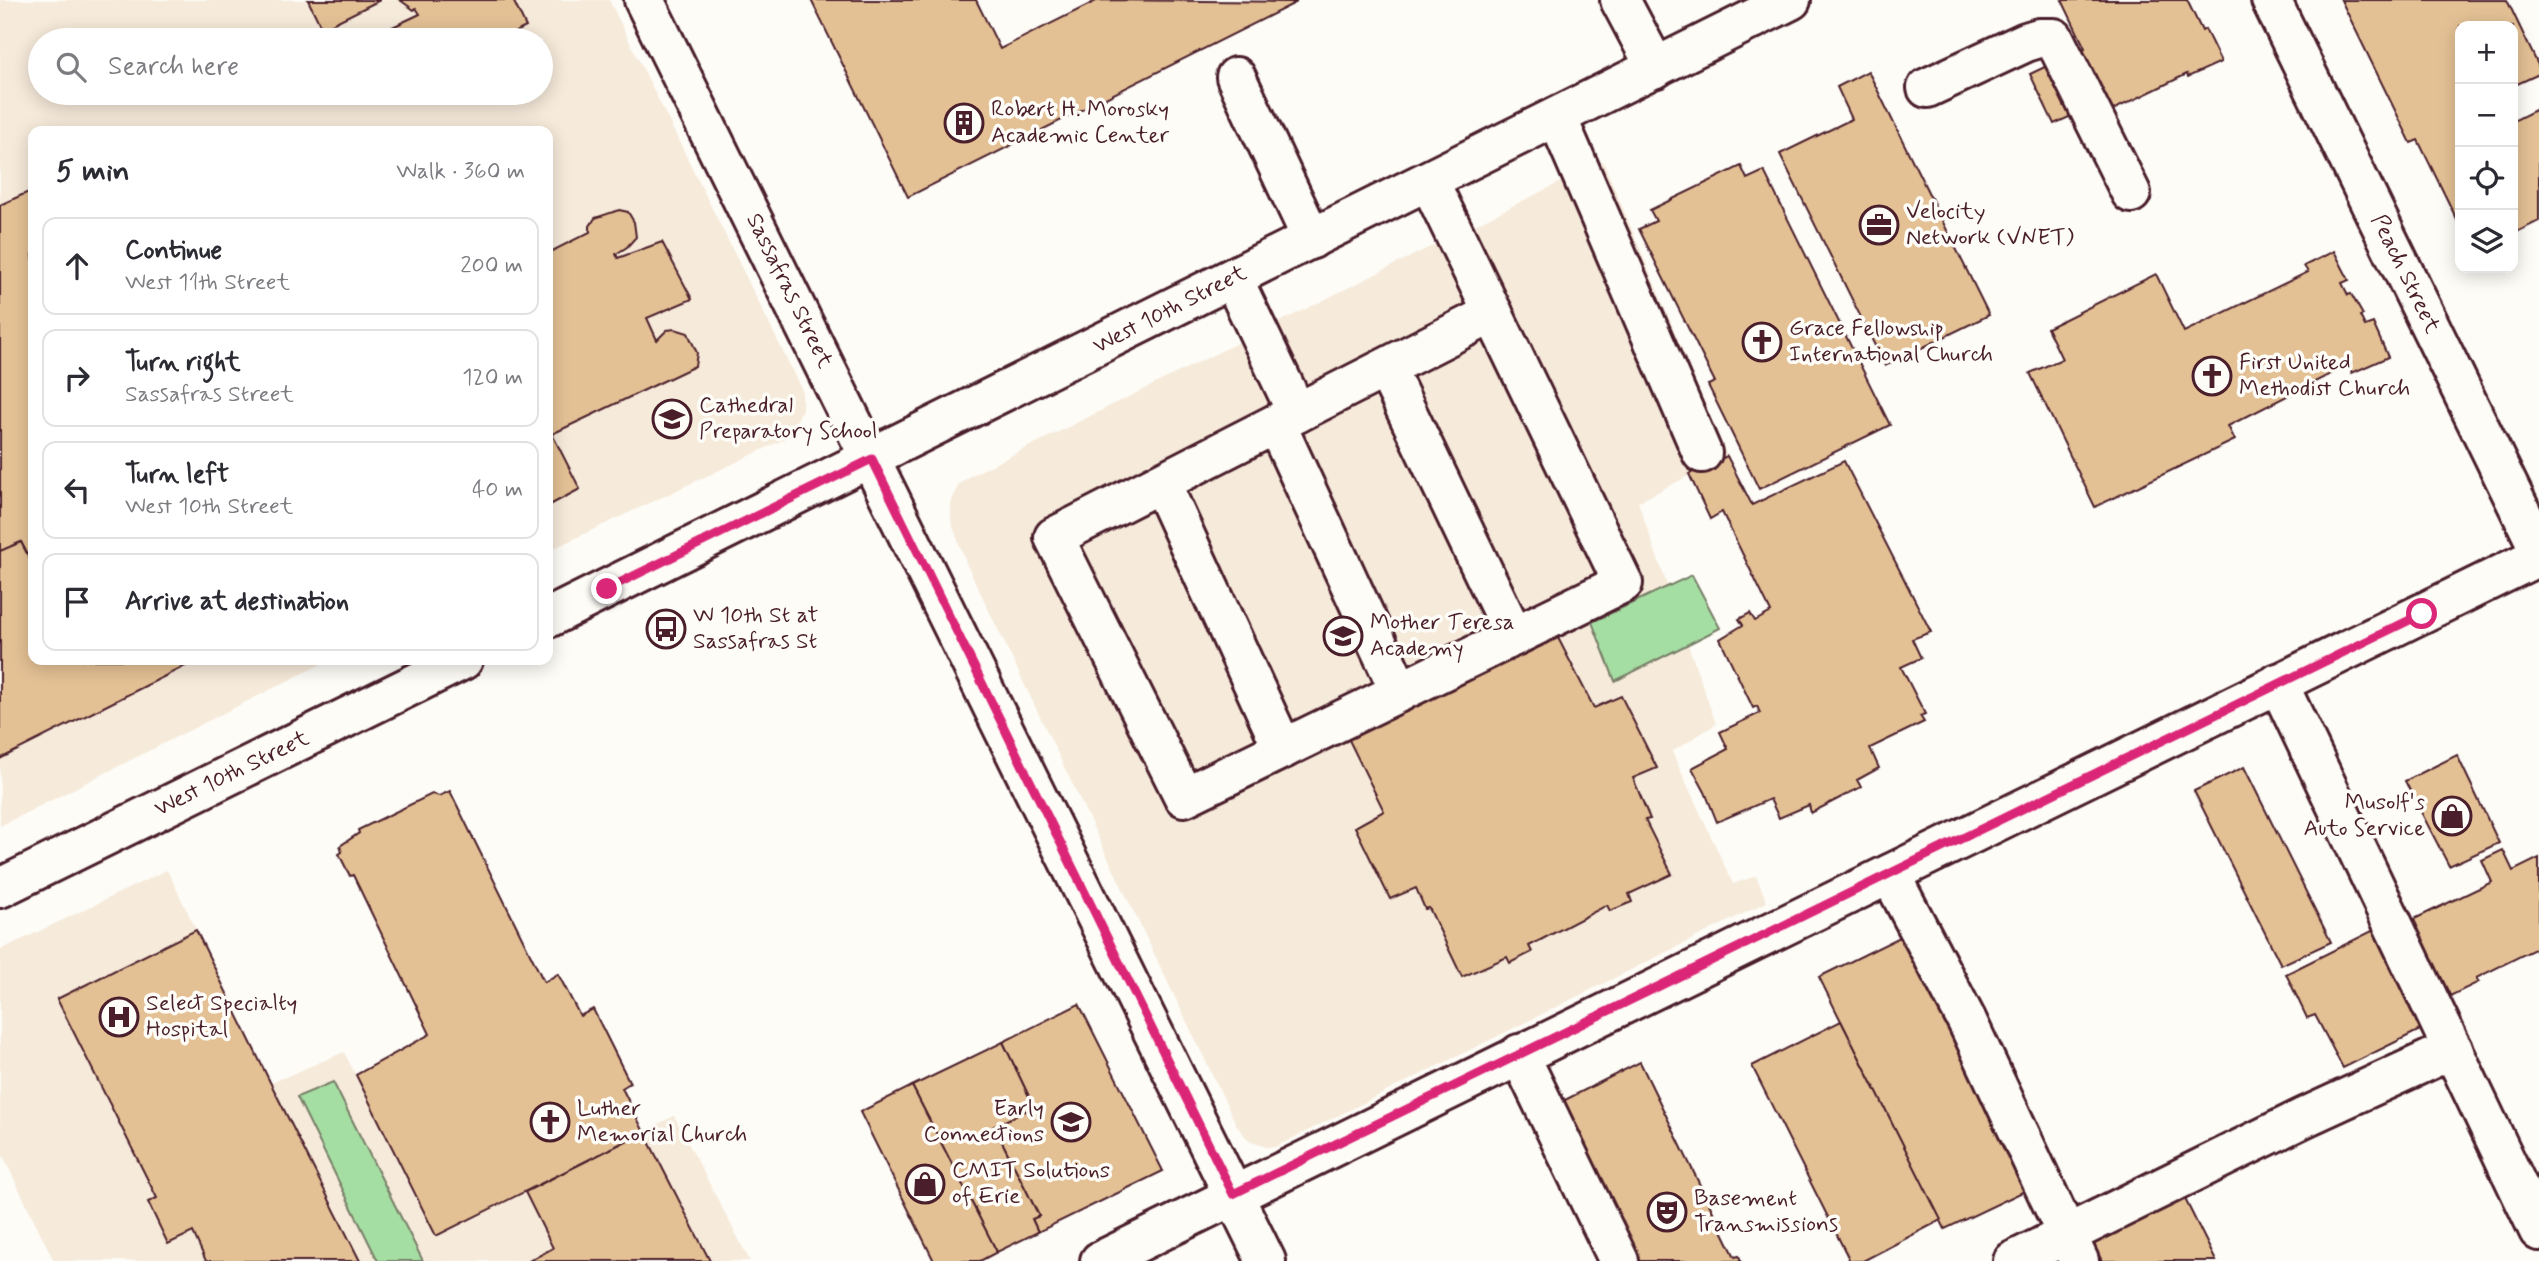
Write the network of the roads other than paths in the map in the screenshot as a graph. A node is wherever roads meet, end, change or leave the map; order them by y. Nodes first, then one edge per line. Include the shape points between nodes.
1 (644, 0) edge
2 (1620, 0) edge
3 (1791, 0) edge
4 (2271, 0) edge
5 (1656, 68) junction
6 (1236, 77) dead end
7 (1927, 88) dead end
8 (1557, 117) junction
9 (1429, 181) junction
10 (2131, 193) dead end
11 (1312, 239) junction
12 (1233, 279) junction
13 (1493, 313) junction
14 (1386, 368) junction
15 (1287, 419) junction
16 (1702, 453) dead end
17 (872, 459) junction
18 (1161, 483) junction
19 (2539, 549) edge
20 (2539, 556) edge
21 (553, 616) edge
22 (1514, 636) junction
23 (453, 665) edge
24 (2278, 683) junction
25 (1400, 692) junction
26 (1283, 749) junction
27 (1890, 874) junction
28 (0, 888) edge
29 (2453, 1049) junction
30 (1519, 1054) junction
31 (1233, 1194) junction
32 (2539, 1231) edge
33 (2073, 1248) edge
34 (1100, 1261) edge
35 (1266, 1261) edge
36 (1619, 1261) edge
37 (2013, 1261) edge

1 - 17 street, Sassafras Street
2 - 5 street
3 - 5 street, West 10th Street
4 - 19 street, Peach Street
5 - 8 street, West 10th Street
6 - 11 street
7 - 10 street via 2026,42 2054,38
8 - 9 street, West 10th Street
8 - 16 street
9 - 11 street, West 10th Street
9 - 13 street
11 - 12 street, West 10th Street
12 - 15 street
12 - 17 street, West 10th Street
13 - 14 street
13 - 22 street via 1623,583
14 - 15 street
14 - 22 street
15 - 18 street
15 - 25 street
17 - 21 street, West 10th Street
17 - 31 street, Sassafras Street
18 - 26 street
18 - 26 street via 1055,537 1184,797
20 - 24 street
22 - 25 street
23 - 28 street, West 10th Street
24 - 27 street
24 - 29 street
25 - 26 street
27 - 30 street
27 - 33 street via 1967,1021
29 - 32 street
29 - 33 street via 2303,1118
30 - 31 street
30 - 36 street
31 - 34 street
31 - 35 street, Sassafras Street
33 - 37 street

